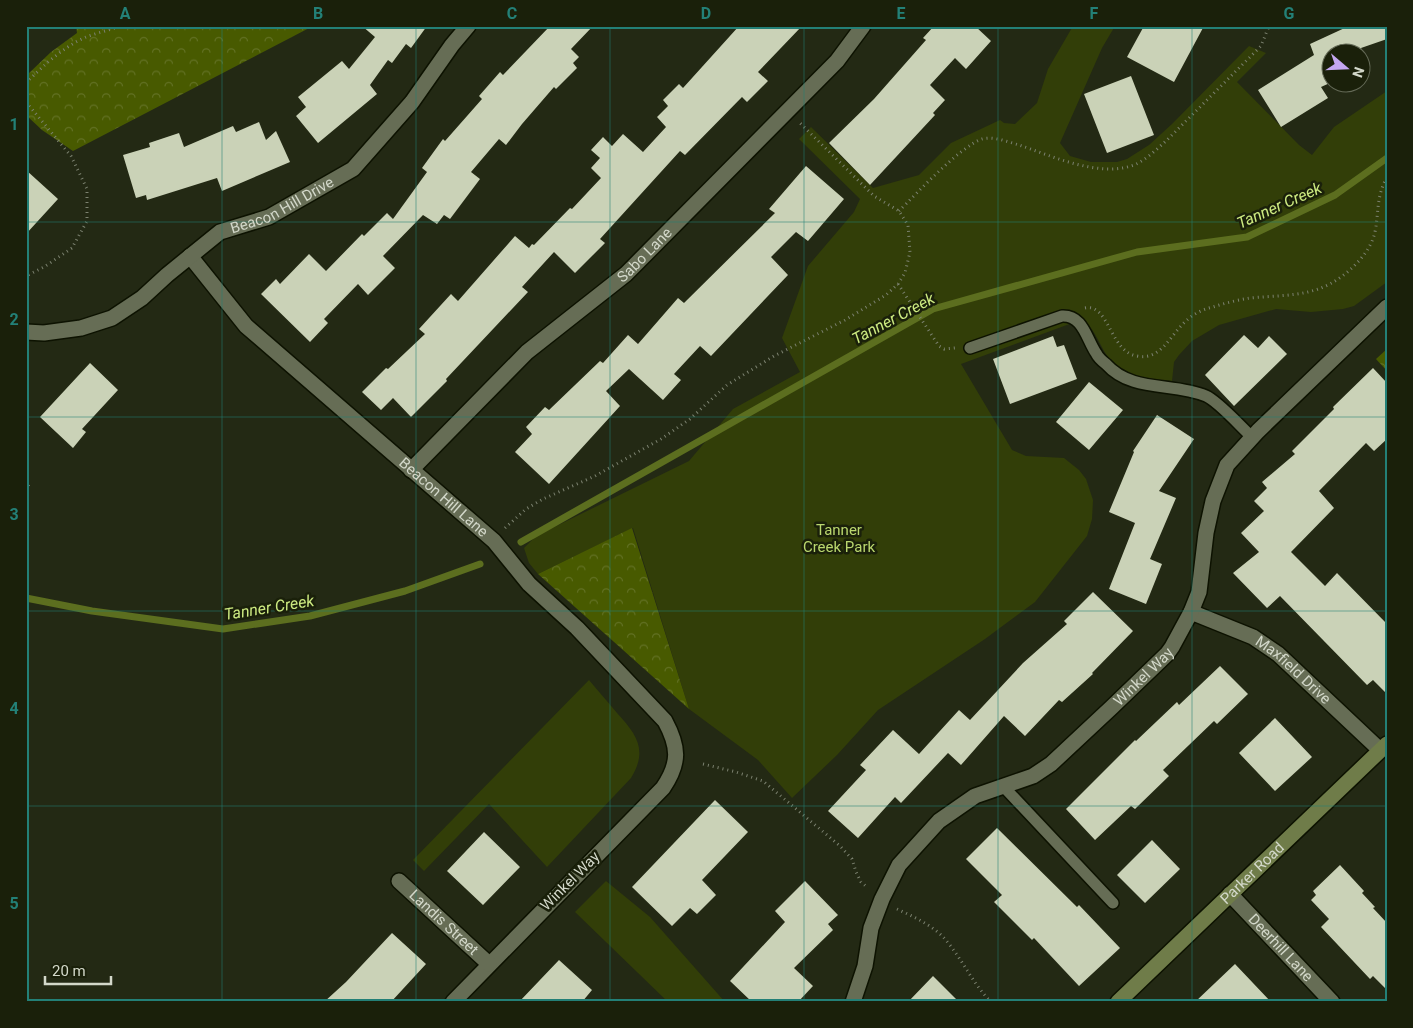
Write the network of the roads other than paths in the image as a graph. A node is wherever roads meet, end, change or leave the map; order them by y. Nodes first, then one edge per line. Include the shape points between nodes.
1 (468, 26) edge
2 (863, 26) edge
3 (190, 256) junction
4 (1387, 307) edge
5 (26, 332) edge
6 (970, 348) road end
7 (1252, 437) junction
8 (411, 470) junction
9 (1191, 612) junction
10 (1383, 747) edge
11 (677, 755) joint
12 (1003, 786) junction
13 (400, 880) dead end
14 (1230, 894) junction
15 (1113, 903) dead end
16 (489, 964) junction
17 (453, 1002) edge
18 (853, 1002) edge
19 (1118, 1002) edge
20 (1332, 1002) edge

1 - 3 street, Beacon Hill Drive via 412,102 352,170 268,217 220,232
2 - 8 street, Sabo Lane via 836,61 626,274 527,352
3 - 5 street, Beacon Hill Drive via 142,298 112,318 81,328
3 - 8 street, Beacon Hill Lane via 246,326
4 - 7 street, Winkel Way
6 - 7 lane via 1062,316 1072,318 1078,321 1096,354 1122,378 1208,396
7 - 9 street, Winkel Way via 1228,465 1213,501 1199,592
8 - 11 street, Beacon Hill Lane via 494,541 529,584 665,721 674,738
9 - 10 street, Maxfield Drive via 1253,637 1278,654
9 - 12 street, Winkel Way via 1167,654 1051,764 1032,776
10 - 14 street, Parker Road
11 - 16 street, Winkel Way via 673,771 663,788
12 - 15 lane
12 - 18 street, Winkel Way via 975,796 939,820 899,865 871,928 865,966
13 - 16 street, Landis Street
14 - 19 street, Parker Road
14 - 20 street, Deerhill Lane
16 - 17 street, Winkel Way

